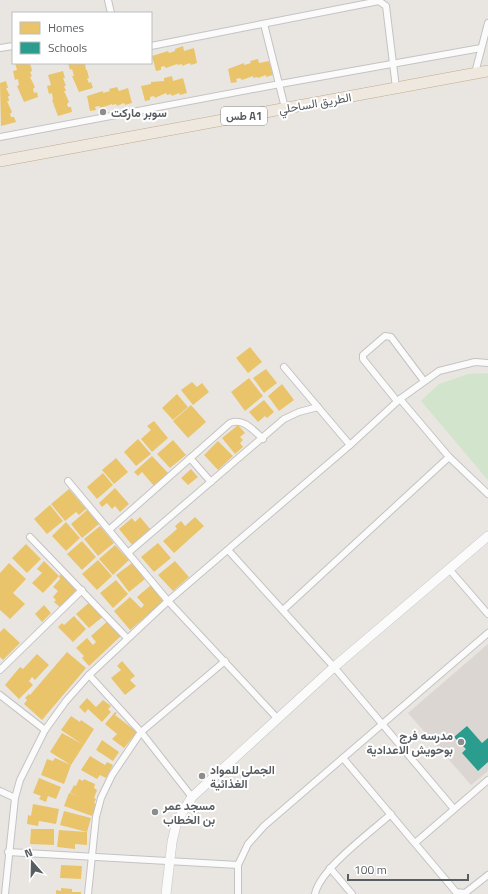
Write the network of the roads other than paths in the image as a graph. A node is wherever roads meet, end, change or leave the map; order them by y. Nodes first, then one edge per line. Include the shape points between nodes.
1 (108, 0) edge
2 (111, 12) edge
3 (488, 23) edge
4 (264, 24) junction
5 (12, 46) edge
6 (152, 46) edge
7 (0, 48) edge
8 (481, 48) junction
9 (393, 64) junction
10 (488, 71) edge
11 (475, 73) junction
12 (280, 84) junction
13 (396, 88) junction
14 (285, 108) junction
15 (0, 137) edge
16 (0, 162) edge
17 (488, 363) edge
18 (284, 367) dead end
19 (424, 381) junction
20 (398, 400) junction
21 (318, 407) junction
22 (263, 439) junction
23 (350, 445) junction
24 (450, 457) junction
25 (190, 458) junction
26 (68, 481) dead end
27 (211, 482) junction
28 (488, 494) edge
29 (110, 529) junction
30 (488, 536) edge
31 (30, 537) dead end
32 (228, 550) junction
33 (128, 552) junction
34 (449, 569) junction
35 (82, 590) junction
36 (168, 600) junction
37 (283, 610) junction
38 (488, 614) edge
39 (488, 633) edge
40 (127, 638) junction
41 (226, 661) junction
42 (334, 667) junction
43 (0, 670) edge
44 (89, 675) junction
45 (0, 695) edge
46 (277, 718) junction
47 (383, 724) junction
48 (45, 730) junction
49 (141, 732) junction
50 (343, 758) junction
51 (488, 780) edge
52 (0, 791) edge
53 (192, 797) junction
54 (15, 798) junction
55 (454, 809) junction
56 (391, 814) junction
57 (415, 843) junction
58 (8, 852) junction
59 (91, 857) junction
60 (168, 861) junction
61 (238, 866) junction
62 (330, 868) junction
63 (3, 874) edge
64 (488, 875) edge
65 (5, 894) edge
66 (88, 894) edge
67 (166, 894) edge
68 (238, 894) edge
69 (315, 894) edge
70 (352, 894) edge

1 - 2 street
3 - 8 street
4 - 6 street
4 - 9 street via 379,1 386,6
4 - 12 street
5 - 7 street
8 - 9 street
8 - 11 street
9 - 12 street
9 - 13 street
10 - 11 highway, الطريق الساحلي / طس A1
11 - 13 highway, الطريق الساحلي / طس A1
12 - 14 street
12 - 15 street
13 - 14 highway, الطريق الساحلي / طس A1
14 - 16 highway, الطريق الساحلي / طس A1
17 - 19 street via 458,365
18 - 21 street
19 - 20 street
19 - 20 street via 391,337 385,336 363,355 363,359
20 - 23 street
20 - 24 street
21 - 22 street via 284,419
21 - 23 street
22 - 25 street via 242,422 236,421 230,423
22 - 27 street
23 - 32 street
24 - 28 street
24 - 37 street
25 - 27 street
25 - 29 street
26 - 29 street
27 - 33 street
29 - 33 street
30 - 34 main road
31 - 35 street
32 - 36 street
32 - 37 street
33 - 36 street
34 - 38 street
34 - 42 main road
35 - 40 street
35 - 43 street
36 - 40 street
36 - 41 street
37 - 42 street
39 - 47 street
40 - 44 street
41 - 46 street
41 - 49 street
42 - 46 main road
42 - 47 street
44 - 48 street
44 - 49 street
45 - 48 street
46 - 53 main road
47 - 50 street
47 - 55 street
48 - 54 street via 20,780
49 - 53 street
49 - 59 street via 100,798
50 - 56 street
50 - 61 street via 264,826 248,844
51 - 55 street
52 - 54 street
53 - 60 main road via 177,821
54 - 58 street
55 - 57 street
56 - 57 street
56 - 62 street
57 - 64 street via 458,893 465,893
58 - 59 street
58 - 63 street
59 - 60 street
59 - 66 street
60 - 61 street
60 - 67 main road
61 - 68 street
62 - 69 street via 318,884
62 - 70 street
63 - 65 street

